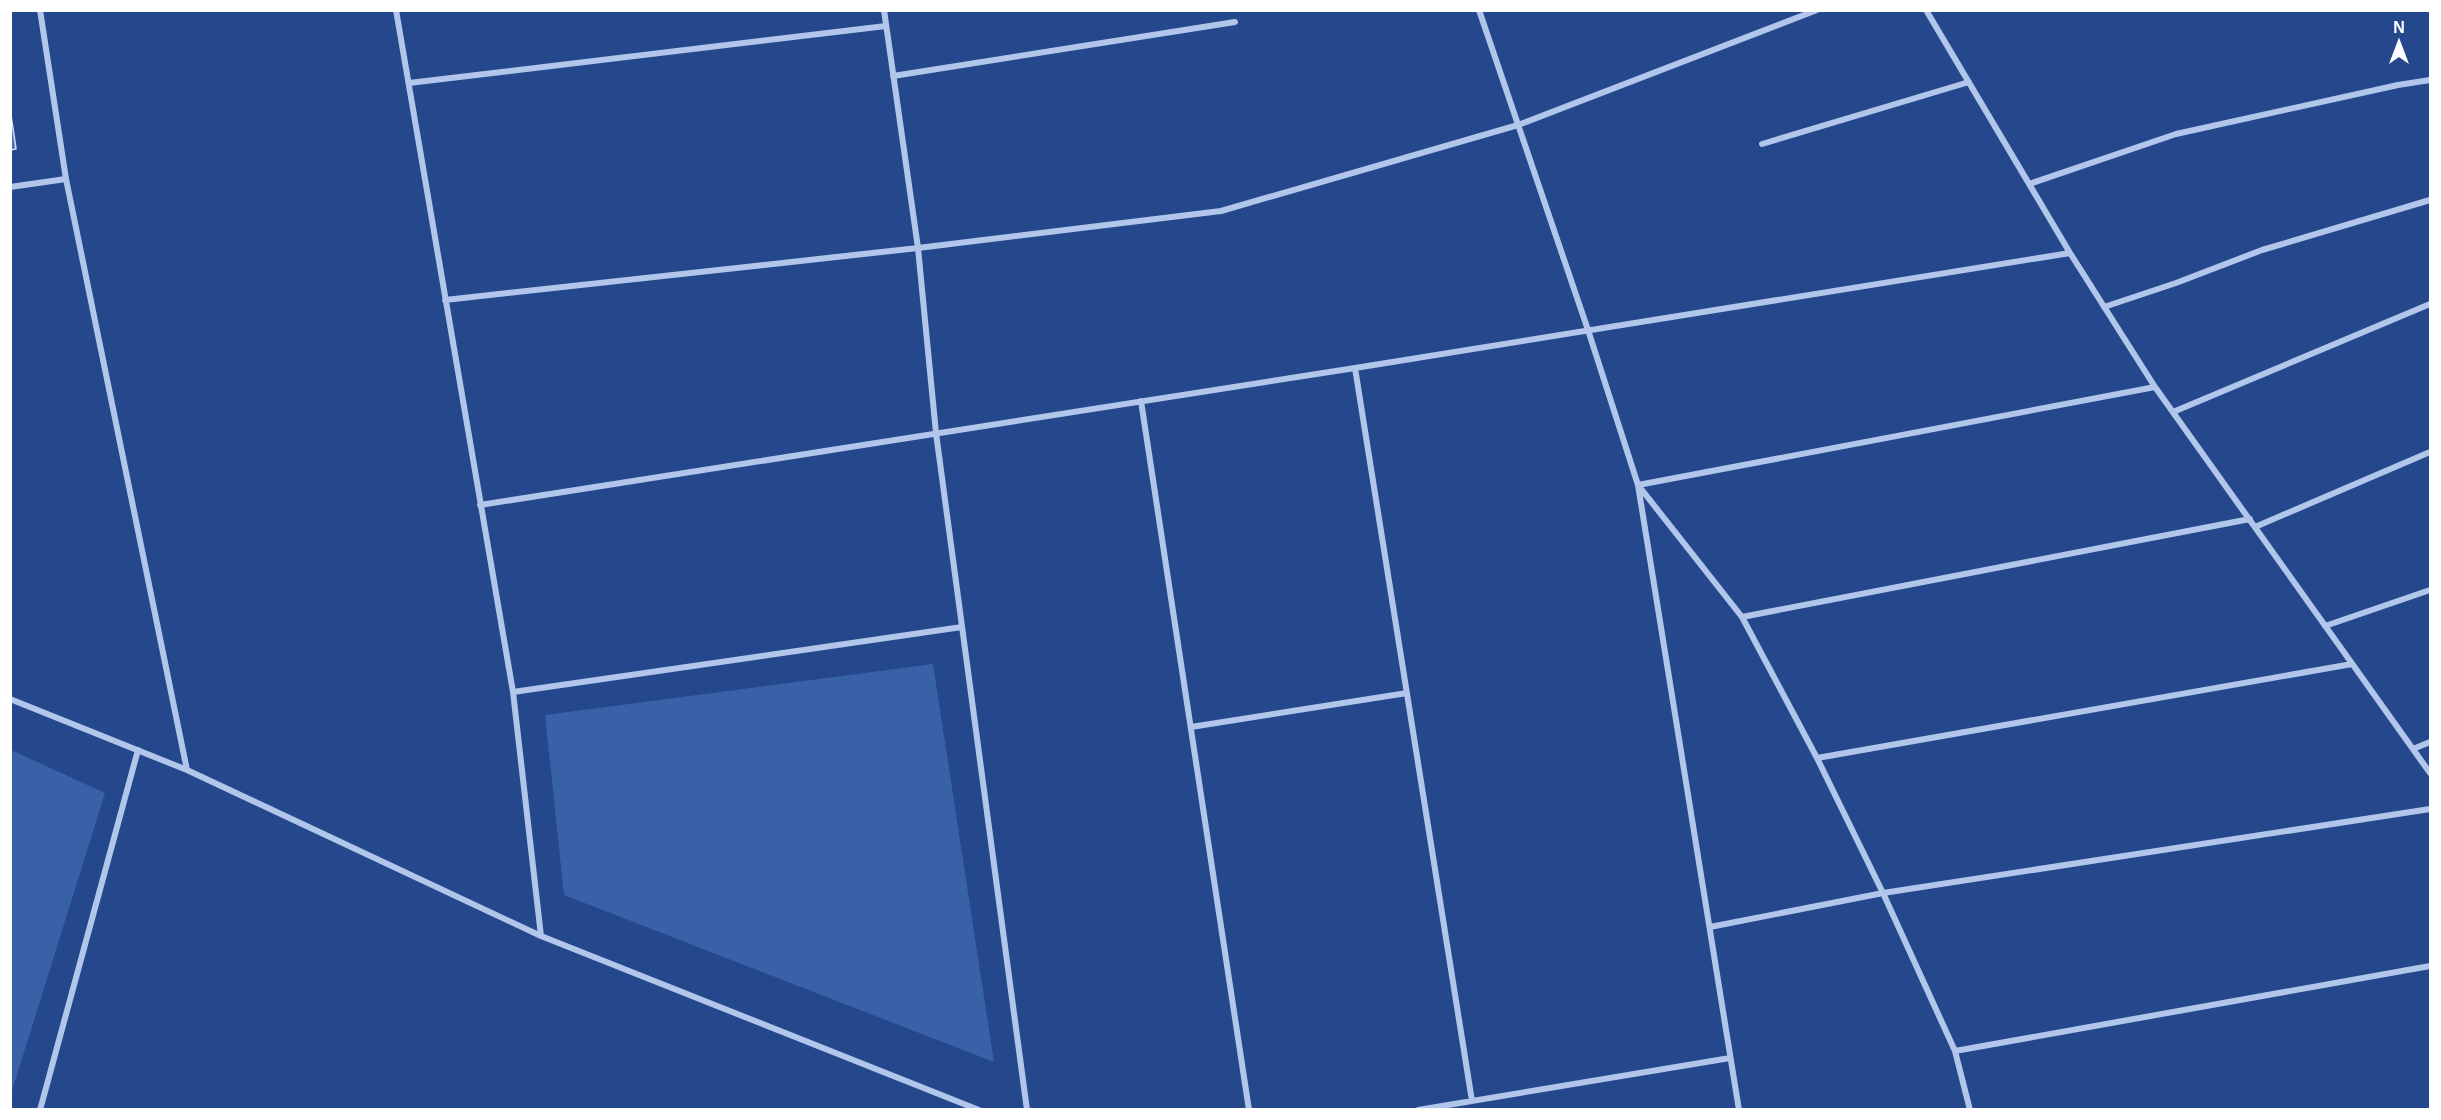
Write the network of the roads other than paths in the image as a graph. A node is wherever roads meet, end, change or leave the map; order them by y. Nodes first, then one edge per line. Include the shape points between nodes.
1 (40, 10) edge
2 (396, 10) edge
3 (884, 10) edge
4 (1479, 10) edge
5 (1817, 10) edge
6 (1926, 10) edge
7 (1235, 22) dead end
8 (886, 26) junction
9 (893, 76) junction
10 (2430, 80) edge
11 (1969, 82) junction
12 (409, 83) junction
13 (1518, 125) junction
14 (1762, 144) dead end
15 (66, 179) junction
16 (2029, 184) junction
17 (10, 188) edge
18 (2430, 200) edge
19 (918, 248) junction
20 (2070, 253) junction
21 (445, 300) junction
22 (2430, 304) edge
23 (2104, 307) junction
24 (1588, 330) junction
25 (1355, 368) junction
26 (2155, 387) junction
27 (1141, 401) junction
28 (2174, 412) junction
29 (936, 433) junction
30 (2430, 452) edge
31 (1638, 485) junction
32 (480, 505) junction
33 (2250, 519) junction
34 (2255, 527) junction
35 (2430, 590) edge
36 (1742, 617) junction
37 (2325, 626) junction
38 (962, 627) junction
39 (2352, 664) junction
40 (513, 692) junction
41 (1407, 693) junction
42 (10, 699) edge
43 (1191, 727) junction
44 (2430, 742) edge
45 (2413, 749) junction
46 (138, 750) junction
47 (1817, 758) junction
48 (187, 770) junction
49 (2430, 773) edge
50 (2430, 809) edge
51 (1883, 894) junction
52 (1710, 927) junction
53 (541, 936) junction
54 (2430, 966) edge
55 (1955, 1051) junction
56 (1731, 1058) junction
57 (1472, 1101) junction
58 (40, 1110) edge
59 (979, 1110) edge
60 (1027, 1110) edge
61 (1250, 1110) edge
62 (1418, 1110) edge
63 (1739, 1110) edge
64 (1970, 1110) edge

1 - 15 street
2 - 12 street
3 - 8 street
4 - 13 street
5 - 13 street
6 - 11 street
7 - 9 street
8 - 9 street
8 - 12 street
9 - 19 street
10 - 16 street via 2176,134
11 - 14 street
11 - 16 street
12 - 21 street
13 - 19 street via 1221,211
13 - 24 street
15 - 17 street
15 - 48 street
16 - 20 street
18 - 23 street via 2262,250
19 - 21 street
19 - 29 street
20 - 23 street
20 - 24 street
21 - 32 street
22 - 28 street
23 - 26 street
24 - 25 street
24 - 31 street
25 - 27 street
25 - 41 street
26 - 28 street
26 - 31 street
27 - 29 street
27 - 43 street
28 - 33 street
29 - 32 street
29 - 38 street
30 - 34 street
31 - 36 street
31 - 52 street
32 - 40 street
33 - 34 street
33 - 36 street
34 - 37 street
35 - 37 street
36 - 47 street
37 - 39 street
38 - 40 street
38 - 60 street
39 - 45 street
39 - 47 street
40 - 53 street
41 - 43 street
41 - 57 street
42 - 46 street
43 - 61 street
44 - 45 street
45 - 49 street
46 - 48 street
46 - 58 street
47 - 51 street
48 - 53 street
50 - 51 street
51 - 52 street
51 - 55 street
52 - 56 street
53 - 59 street
54 - 55 street
55 - 64 street
56 - 57 street
56 - 63 street
57 - 62 street

